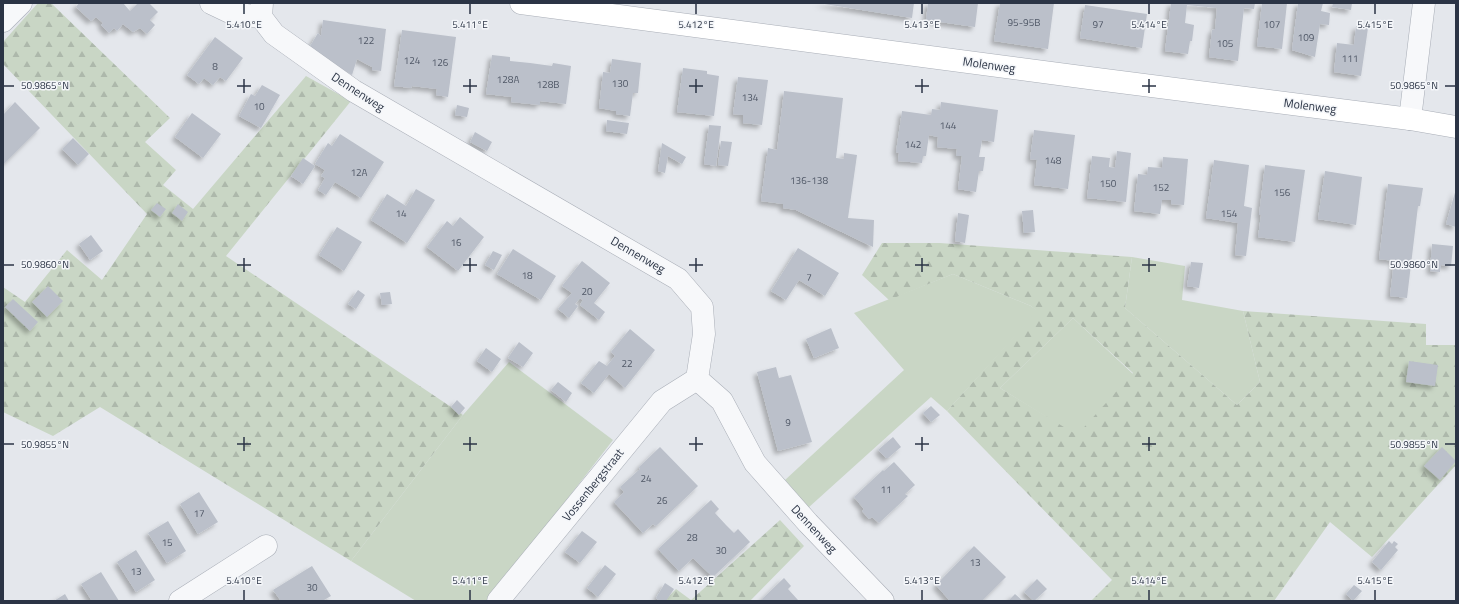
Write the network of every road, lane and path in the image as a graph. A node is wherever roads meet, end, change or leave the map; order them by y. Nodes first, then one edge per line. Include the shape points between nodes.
1 (21, 3) edge
2 (211, 3) edge
3 (521, 3) edge
4 (1424, 3) edge
5 (261, 10) edge
6 (3, 21) edge
7 (1410, 119) junction
8 (1456, 127) edge
9 (697, 378) junction
10 (266, 546) dead end
11 (180, 601) edge
12 (498, 601) edge
13 (882, 601) edge

1 - 6 street
2 - 5 street, Dennenweg via 232,13
3 - 7 street, Molenweg
4 - 7 street
5 - 9 street, Dennenweg via 274,34 354,91 678,278 702,307 704,334
7 - 8 street, Molenweg
9 - 12 street, Vossenbergstraat via 662,401
9 - 13 street, Dennenweg via 722,402 755,463
10 - 11 street

